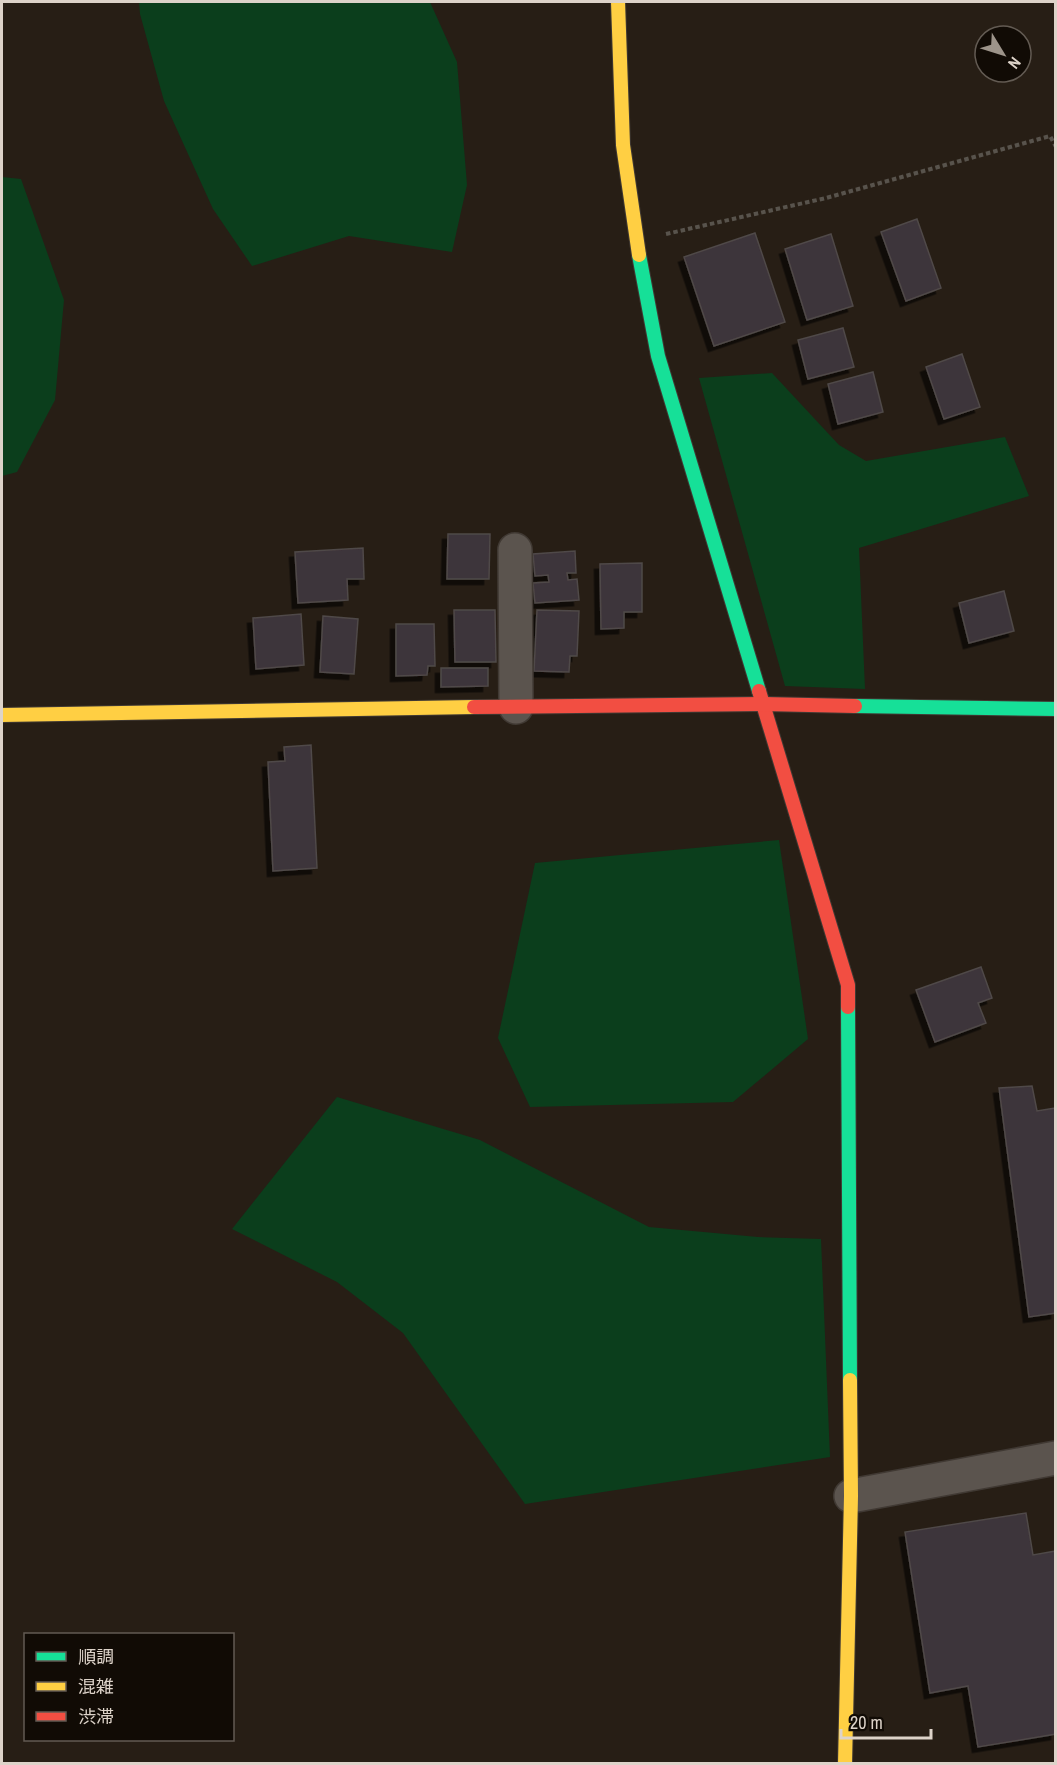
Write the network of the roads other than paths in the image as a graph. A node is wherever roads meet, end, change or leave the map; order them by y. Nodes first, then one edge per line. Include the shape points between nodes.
1 (618, 2) edge
2 (515, 550) dead end
3 (764, 704) junction
4 (516, 706) junction
5 (1056, 709) edge
6 (2, 715) edge
7 (1056, 1458) edge
8 (851, 1496) junction
9 (845, 1764) edge

1 - 3 street via 623,145 658,356
2 - 4 street
3 - 4 street
3 - 5 street
3 - 8 street via 848,985
4 - 6 street
7 - 8 street
8 - 9 street

